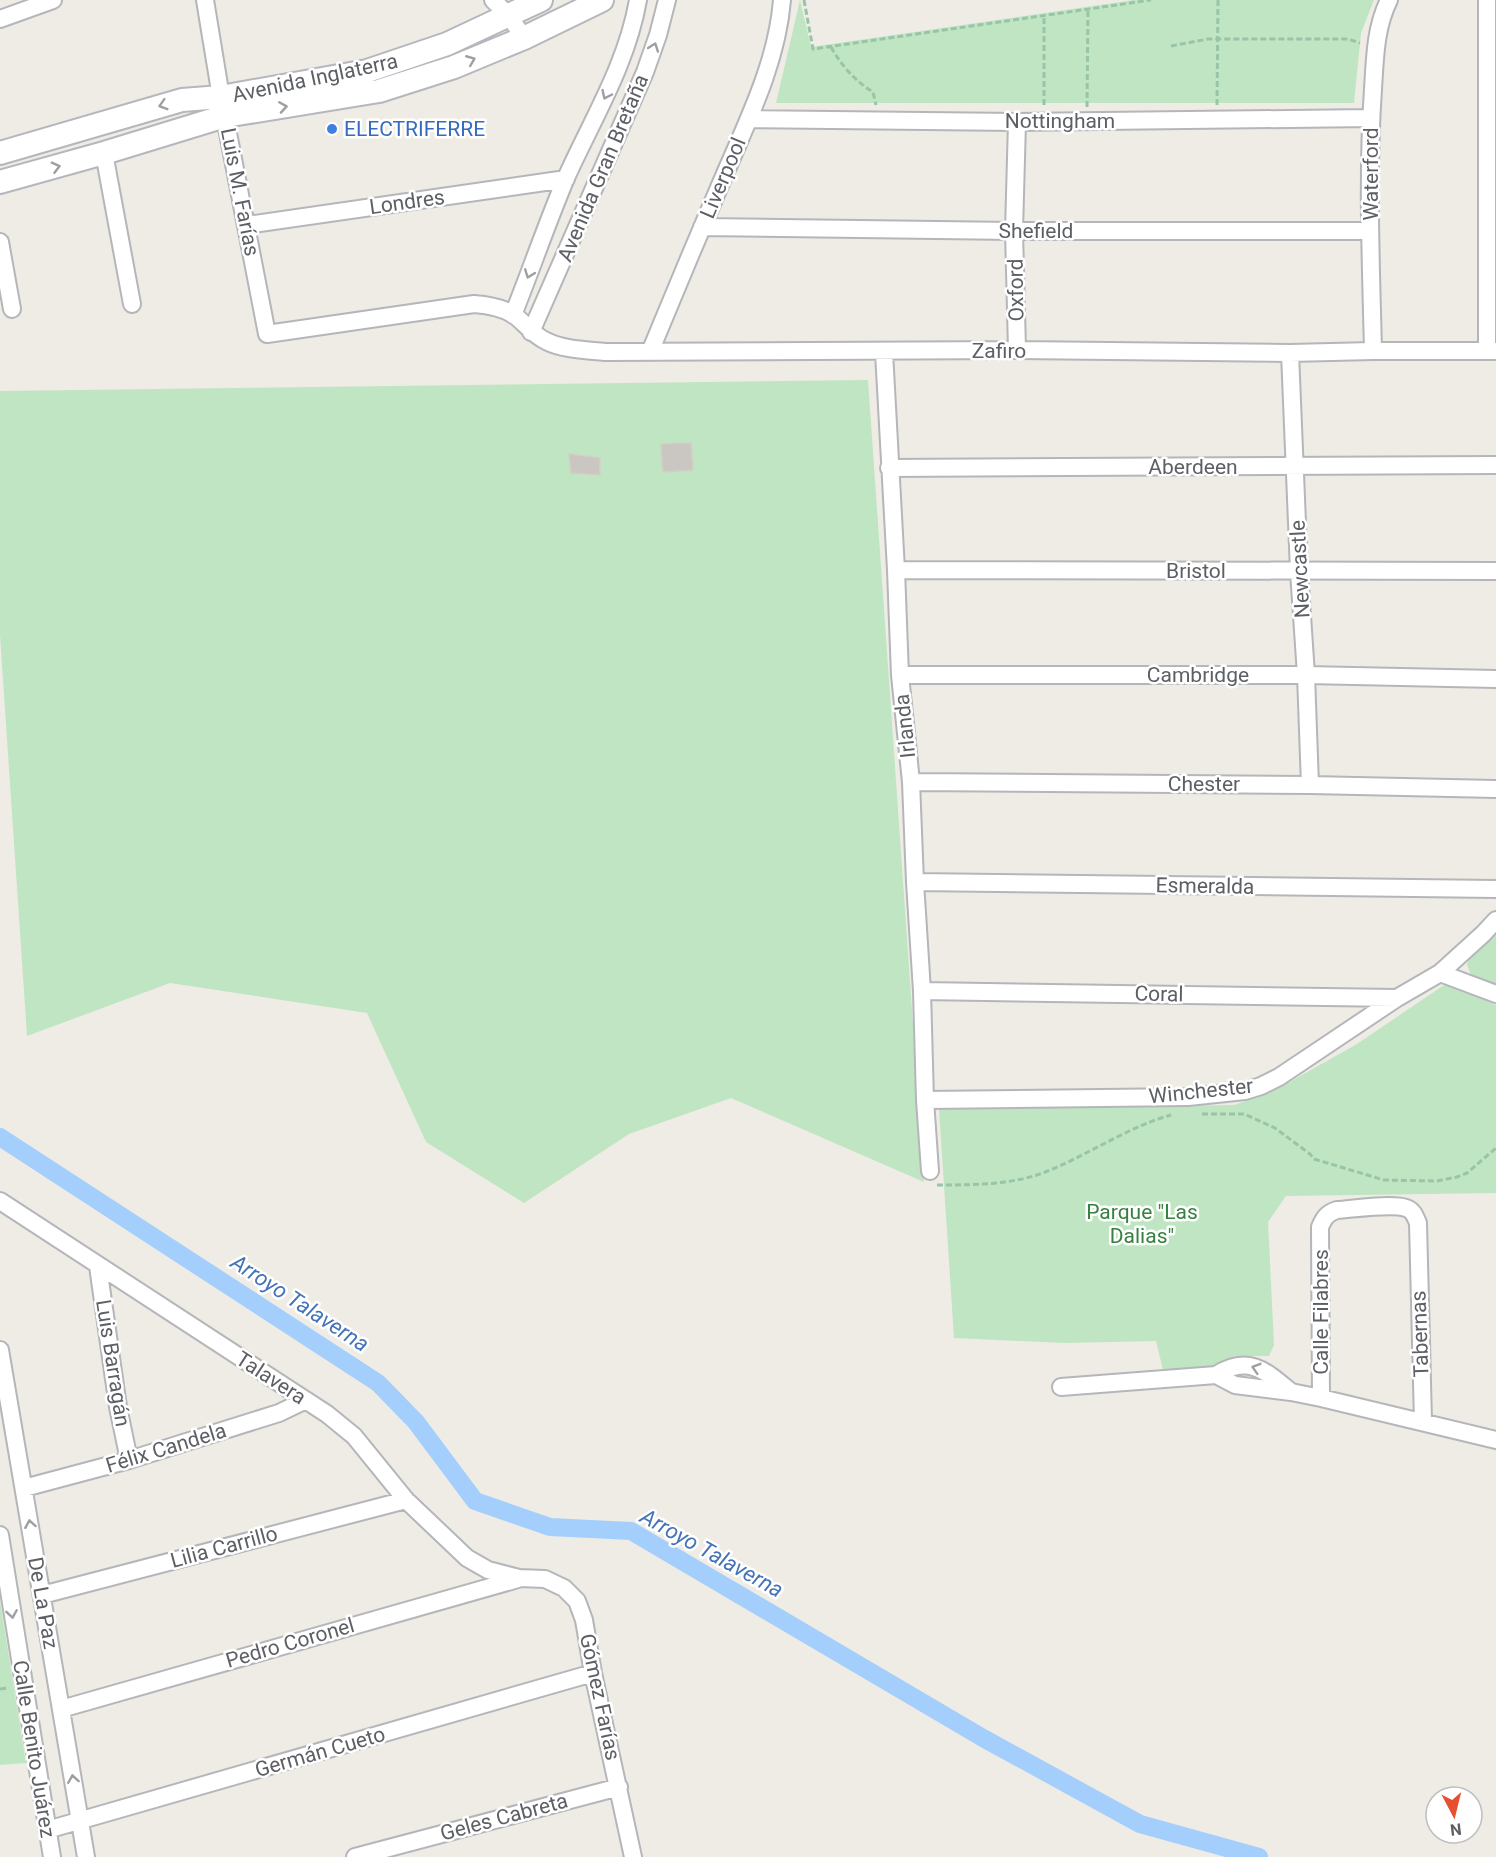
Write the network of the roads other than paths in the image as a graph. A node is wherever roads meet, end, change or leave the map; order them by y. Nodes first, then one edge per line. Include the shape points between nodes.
1 (53, 0) edge
2 (205, 0) edge
3 (541, 0) edge
4 (602, 0) edge
5 (638, 0) edge
6 (667, 0) edge
7 (782, 0) edge
8 (1389, 0) edge
9 (1487, 0) edge
10 (501, 8) edge
11 (0, 19) edge
12 (524, 38) junction
13 (223, 106) junction
14 (1371, 118) junction
15 (749, 119) junction
16 (1017, 122) junction
17 (0, 153) edge
18 (104, 153) junction
19 (566, 179) junction
20 (0, 182) edge
21 (247, 225) junction
22 (702, 227) junction
23 (1014, 231) junction
24 (1370, 231) junction
25 (0, 242) edge
26 (132, 304) dead end
27 (12, 309) dead end
28 (513, 315) junction
29 (531, 332) junction
30 (1017, 350) junction
31 (1373, 351) junction
32 (1492, 351) edge
33 (650, 352) junction
34 (884, 352) junction
35 (1290, 353) junction
36 (1496, 465) edge
37 (1295, 466) junction
38 (889, 468) junction
39 (896, 570) junction
40 (1299, 571) junction
41 (1496, 571) edge
42 (900, 675) junction
43 (1306, 675) junction
44 (1496, 679) edge
45 (911, 782) junction
46 (1310, 785) junction
47 (1496, 789) edge
48 (915, 882) junction
49 (1496, 890) edge
50 (1496, 920) edge
51 (1440, 973) junction
52 (921, 991) junction
53 (1496, 994) edge
54 (1397, 998) junction
55 (925, 1100) junction
56 (930, 1171) road end
57 (0, 1201) edge
58 (1320, 1227) joint
59 (98, 1266) junction
60 (0, 1350) edge
61 (1061, 1387) dead end
62 (1321, 1398) junction
63 (306, 1400) junction
64 (1423, 1421) junction
65 (1496, 1440) edge
66 (129, 1460) junction
67 (24, 1488) junction
68 (405, 1500) junction
69 (1, 1543) edge
70 (519, 1578) junction
71 (42, 1595) junction
72 (593, 1673) junction
73 (61, 1709) junction
74 (619, 1787) junction
75 (80, 1822) junction
76 (47, 1830) junction
77 (49, 1857) edge
78 (86, 1857) edge
79 (355, 1857) edge
80 (633, 1857) edge

1 - 11 street
2 - 13 street, Luis M. Farías
3 - 10 street, Avenida Inglaterra
4 - 12 street, Avenida Inglaterra
5 -> 19 street, Avenida Gran Bretaña via 610,88
29 -> 6 street, Avenida Gran Bretaña via 645,72
7 - 15 street, Liverpool via 771,59
8 - 14 street, Waterford via 1377,37
9 - 32 street
10 - 12 street
10 - 13 street, Avenida Inglaterra via 447,44 367,71
13 -> 12 street, Avenida Inglaterra via 379,91 454,67
13 -> 17 street via 182,99
13 - 18 street
13 - 21 street, Luis M. Farías
14 - 16 street, Nottingham
14 - 24 street, Waterford
15 - 16 street, Nottingham
15 - 22 street, Liverpool
16 - 23 street, Oxford
20 -> 18 street
18 - 26 street
19 - 21 street, Londres
19 -> 28 street, Avenida Gran Bretaña
21 - 28 street, Luis M. Farías via 267,334 474,303
22 - 23 street, Shefield
22 - 33 street, Liverpool
23 - 24 street, Shefield
23 - 30 street, Oxford
24 - 31 street, Waterford
25 - 27 street
28 - 29 street, Zafiro
29 - 33 street, Zafiro via 547,342 574,349
30 - 34 street, Zafiro
30 - 35 street, Zafiro
31 - 32 street, Zafiro
31 - 35 street, Zafiro
33 - 34 street, Zafiro
34 - 38 street, Irlanda
35 - 37 street, Newcastle
36 - 37 street, Aberdeen
37 - 38 street, Aberdeen
37 - 40 street, Newcastle
38 - 39 street, Irlanda
39 - 40 street, Bristol
39 - 42 street, Irlanda
40 - 41 street, Bristol
40 - 43 street, Newcastle
42 - 43 street, Cambridge
42 - 45 street, Irlanda
43 - 44 street, Cambridge
43 - 46 street, Newcastle
45 - 46 street, Chester
45 - 48 street, Irlanda
46 - 47 street, Chester
48 - 49 street, Esmeralda
48 - 52 street, Irlanda
50 - 51 street, Winchester
51 - 53 street
51 - 54 street, Winchester
52 - 54 street, Coral
52 - 55 street, Irlanda
54 - 55 street, Winchester via 1279,1077 1245,1091 1188,1097
55 - 56 street, Irlanda
57 - 59 street, Talavera
58 - 62 street, Calle Filabres
58 - 64 street, Tabernas via 1329,1212 1337,1209 1393,1206 1407,1208 1414,1214 1418,1223
59 - 63 street, Talavera
59 - 66 street, Luis Barragán
60 - 67 street, De La Paz
61 - 62 street via 1216,1376 1235,1385
62 - 64 street
63 - 66 street, Félix Candela via 279,1413
63 - 68 street, Talavera via 354,1436
64 - 65 street
66 - 67 street, Félix Candela
71 -> 67 street, De La Paz
68 - 70 street, Talavera via 467,1558 488,1570
68 - 71 street, Lilia Carrillo
69 -> 76 street, Calle Benito Juárez
70 - 72 street, Gómez Farías via 545,1579 564,1588 577,1601
70 - 73 street, Pedro Coronel
71 - 73 street, De La Paz
72 - 74 street, Gómez Farías
72 - 75 street, Germán Cueto
75 -> 73 street, De La Paz
74 - 79 street, Geles Cabreta
74 - 80 street, Gómez Farías
75 - 76 street, Germán Cueto
75 - 78 street, De La Paz
76 - 77 street, Calle Benito Juárez

